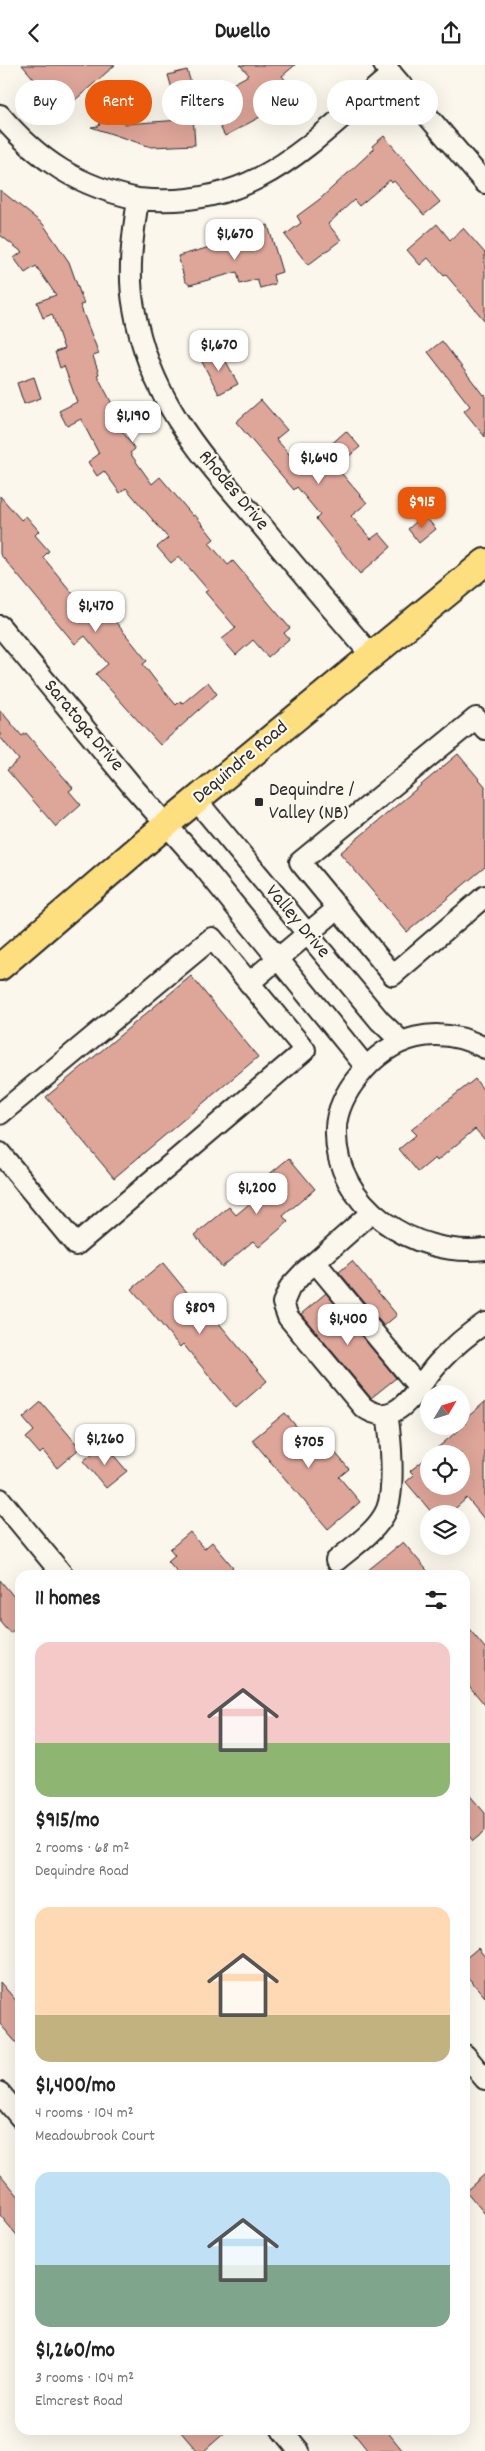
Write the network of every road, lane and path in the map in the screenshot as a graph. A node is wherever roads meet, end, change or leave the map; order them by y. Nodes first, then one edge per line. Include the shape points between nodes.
1 (388, 69) edge
2 (0, 115) edge
3 (485, 183) edge
4 (138, 199) junction
5 (485, 562) edge
6 (0, 627) edge
7 (372, 656) junction
8 (485, 729) edge
9 (196, 801) junction
10 (167, 824) junction
11 (485, 896) edge
12 (338, 909) junction
13 (308, 934) junction
14 (278, 958) junction
15 (0, 967) edge
16 (249, 983) junction
17 (401, 1041) junction
18 (485, 1048) edge
19 (366, 1067) junction
20 (0, 1114) edge
21 (0, 1153) edge
22 (372, 1212) junction
23 (485, 1249) edge
24 (316, 1263) junction
25 (485, 1323) edge
26 (418, 1386) junction
27 (387, 1414) junction
28 (0, 1499) edge
29 (336, 1561) dead end
30 (59, 1570) edge
31 (470, 2061) edge
32 (485, 2079) edge
33 (0, 2093) edge
34 (15, 2111) edge
35 (286, 2435) edge
36 (299, 2451) edge

1 - 3 street
1 - 4 street via 296,155 242,187 195,199
2 - 4 street via 52,165 92,187
4 - 7 street, Rhodes Drive via 131,252 133,306 142,345 170,409 202,454
5 - 7 main road, Dequindre Road
6 - 10 street, Saratoga Drive
7 - 9 main road, Dequindre Road
8 - 12 street via 476,719 300,862
9 - 10 main road, Dequindre Road
9 - 13 street, Valley Drive
10 - 14 street, Valley Drive
10 - 15 main road, Dequindre Road
11 - 12 street via 393,975
12 - 13 street
13 - 14 street
13 - 17 street, Valley Drive via 380,1021
14 - 16 street
14 - 19 street, Valley Drive
16 - 20 street via 212,938
16 - 21 street via 305,1050 76,1245
17 - 18 street via 437,1034 466,1038
17 - 19 street via 381,1052
19 - 22 street via 350,1087 336,1128 344,1173 355,1193
22 - 23 street via 408,1237 464,1251
22 - 24 street
24 - 26 street
24 - 27 street via 290,1287 283,1303 288,1317 363,1407 372,1413
25 - 26 street via 439,1362
26 - 27 street via 404,1404
27 - 29 street via 391,1448 390,1495 386,1511 369,1533
28 - 30 street
31 - 32 street
33 - 34 street
35 - 36 street

